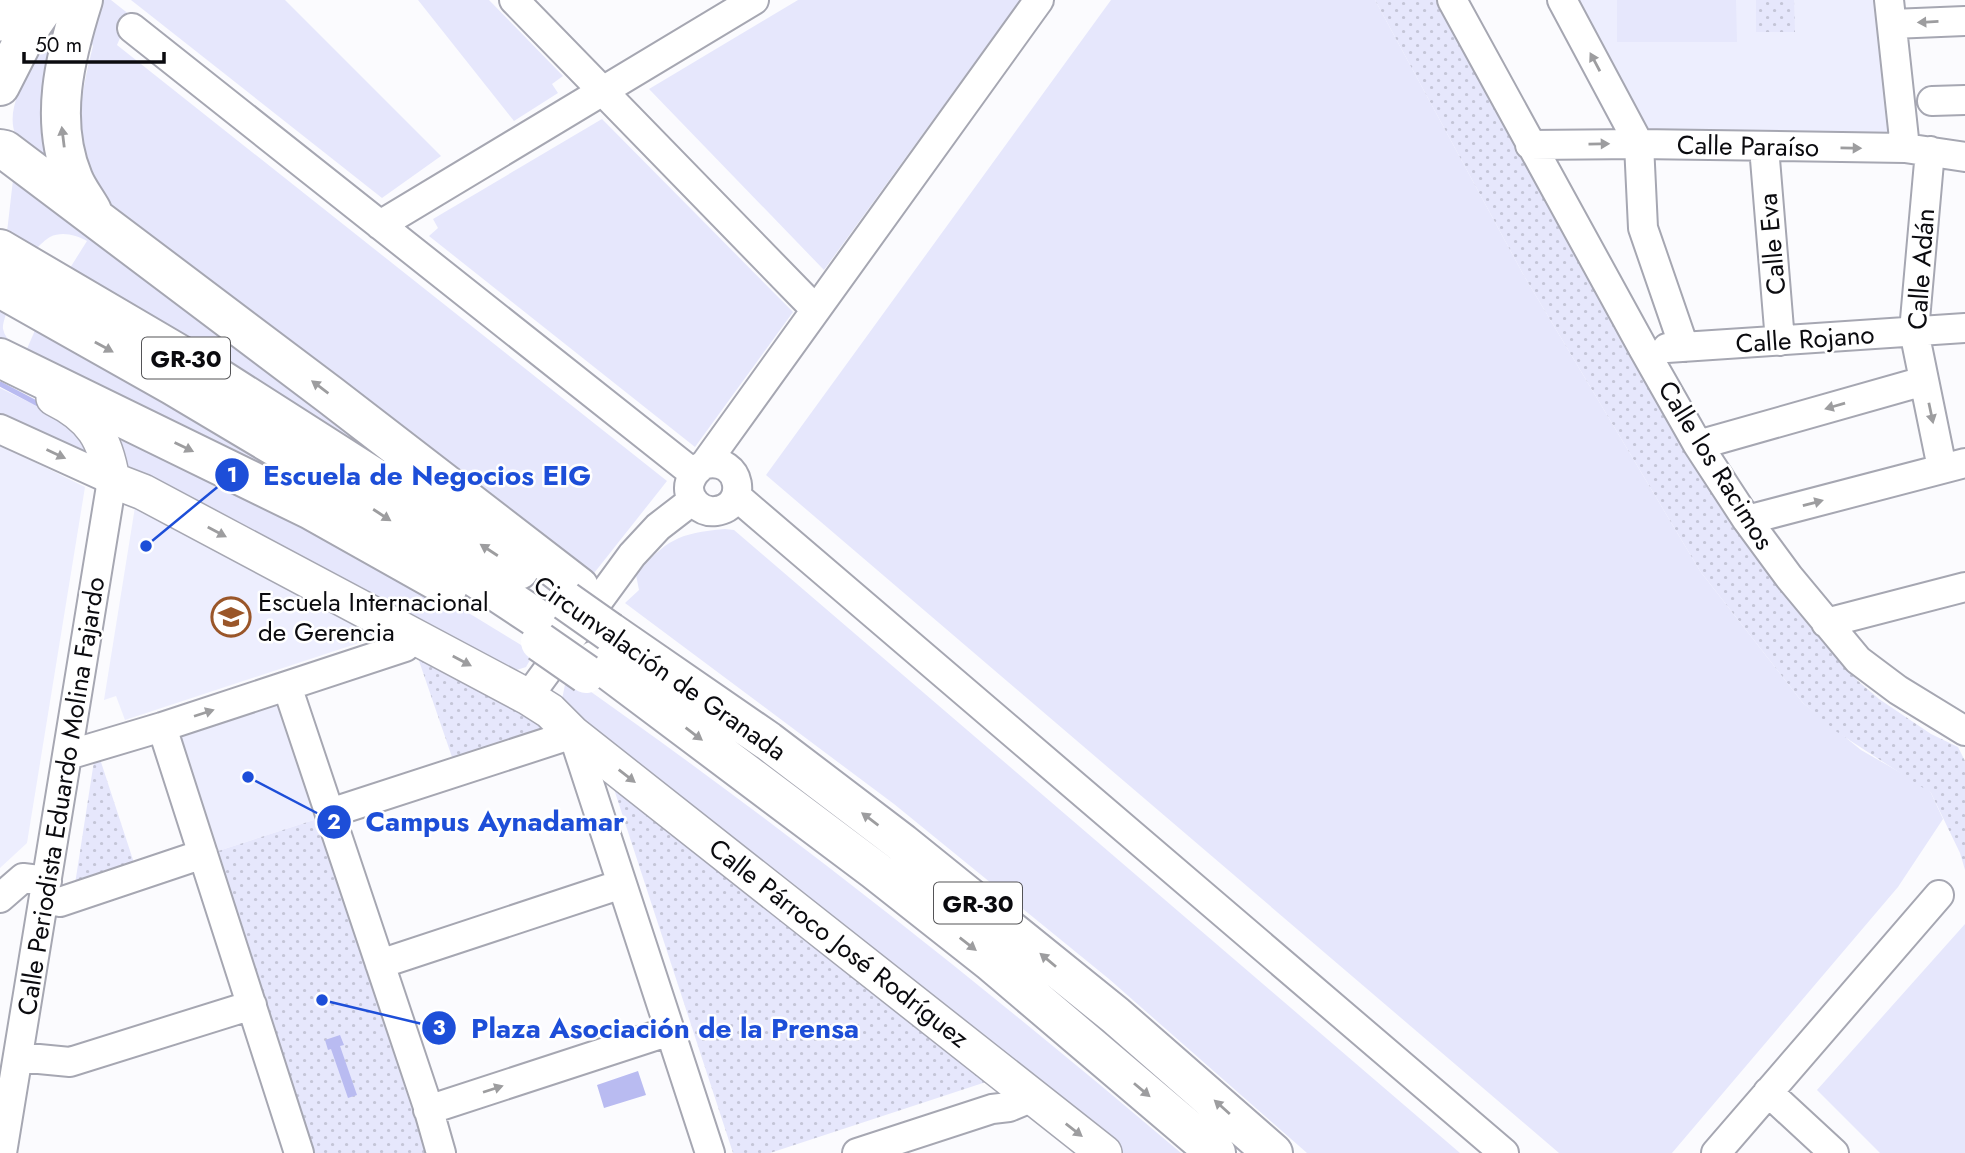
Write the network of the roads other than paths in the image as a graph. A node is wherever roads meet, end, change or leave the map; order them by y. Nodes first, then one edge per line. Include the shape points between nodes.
1 (68, 0) edge
2 (83, 0) edge
3 (514, 0) edge
4 (535, 0) edge
5 (754, 0) edge
6 (1039, 0) edge
7 (1452, 0) edge
8 (1562, 0) edge
9 (1890, 12) edge
10 (23, 13) edge
11 (1965, 21) edge
12 (132, 28) dead end
13 (0, 86) edge
14 (609, 87) junction
15 (1965, 100) edge
16 (1932, 102) dead end
17 (1639, 144) junction
18 (1531, 145) junction
19 (1765, 147) junction
20 (0, 149) edge
21 (1917, 150) junction
22 (1965, 157) edge
23 (99, 222) junction
24 (380, 225) junction
25 (0, 249) edge
26 (0, 288) edge
27 (53, 298) junction
28 (820, 303) junction
29 (1965, 328) edge
30 (1914, 331) junction
31 (1780, 341) junction
32 (1684, 347) junction
33 (1644, 350) junction
34 (0, 358) edge
35 (0, 367) edge
36 (1924, 381) junction
37 (0, 429) edge
38 (1698, 445) junction
39 (1954, 466) edge
40 (697, 479) junction
41 (112, 480) junction
42 (736, 496) junction
43 (1747, 520) junction
44 (1965, 587) edge
45 (559, 614) junction
46 (1826, 623) junction
47 (412, 635) junction
48 (606, 652) junction
49 (288, 686) junction
50 (528, 697) junction
51 (162, 727) junction
52 (1965, 730) edge
53 (573, 734) junction
54 (68, 755) junction
55 (330, 813) junction
56 (203, 855) junction
57 (622, 884) junction
58 (1938, 895) dead end
59 (44, 897) junction
60 (0, 901) edge
61 (380, 964) junction
62 (252, 1005) junction
63 (670, 1031) junction
64 (18, 1057) junction
65 (1022, 1088) junction
66 (1768, 1093) junction
67 (428, 1110) junction
68 (908, 1145) edge
69 (2, 1153) edge
70 (299, 1153) edge
71 (441, 1153) edge
72 (710, 1153) edge
73 (857, 1153) edge
74 (1104, 1153) edge
75 (1216, 1153) edge
76 (1273, 1153) edge
77 (1504, 1153) edge
78 (1716, 1153) edge
79 (1834, 1153) edge

1 - 10 street
23 -> 2 highway via 73,179 60,108
3 - 14 street
4 - 14 street
5 - 14 street
6 - 28 street
7 - 18 street, Calle los Racimos
17 -> 8 street
11 -> 9 street
9 - 21 street, Calle Adán
10 - 13 highway
12 - 24 street
14 - 24 street
14 - 28 street
15 - 16 street
18 -> 17 street, Calle Paraíso
17 - 19 street, Calle Paraíso
17 - 32 street via 1643,228
18 - 33 street, Calle los Racimos
19 -> 21 street, Calle Paraíso
19 - 31 street, Calle Eva
20 - 23 highway
21 - 22 street, Calle Paraíso
21 - 30 street, Calle Adán
45 -> 23 highway via 352,412
24 - 40 street
25 - 27 highway, Circunvalación de Granada / GR-30
26 - 27 highway, Circunvalación de Granada / GR-30
27 - 45 highway, Circunvalación de Granada / GR-30 via 309,434
28 - 40 street
29 - 30 street, Calle Rojano
30 - 31 street, Calle Rojano
30 - 36 street, Calle Adán
31 - 32 street, Calle Rojano
32 - 33 street, Calle Rojano
33 - 38 street, Calle los Racimos
34 -> 45 highway via 311,510 427,574
35 - 41 main road via 93,424 107,453
36 -> 38 street
36 -> 39 street, Calle Adán
37 -> 41 street
38 - 43 street, Calle los Racimos
43 -> 39 street
40 - 42 street via 720,463 737,481
40 - 42 street via 701,508 728,507
40 - 50 street via 632,555
41 -> 47 main road, Calle Párroco José Rodríguez via 143,492
41 - 54 street, Calle Periodista Eduardo Molina Fajardo
42 - 77 street
43 - 46 street, Calle los Racimos
44 - 46 street
45 - 48 highway, Circunvalación de Granada / GR-30, bridge
46 - 52 street, Calle los Racimos via 1858,660
47 - 49 street via 405,647
47 -> 50 main road, Calle Párroco José Rodríguez
48 -> 75 highway, Circunvalación de Granada / GR-30 via 959,937
76 -> 48 highway, Circunvalación de Granada / GR-30 via 1006,925 768,741 669,673
51 -> 49 street
49 - 55 street
50 - 53 main road, Calle Párroco José Rodríguez
51 - 54 street
51 - 56 street
53 - 55 street
53 - 57 street
53 -> 65 main road, Calle Párroco José Rodríguez
54 - 59 street, Calle Periodista Eduardo Molina Fajardo
55 - 61 street
56 - 59 street via 60,902
56 - 62 street
57 - 61 street
57 - 63 street
58 - 66 street
59 - 60 street via 23,878
59 - 64 street, Calle Periodista Eduardo Molina Fajardo
61 - 67 street
62 - 64 street via 71,1062
62 - 70 street
67 -> 63 street
63 - 72 street
64 - 69 street, Calle Periodista Eduardo Molina Fajardo
65 - 68 street via 1005,1094 992,1109
65 -> 74 main road, Calle Párroco José Rodríguez
66 - 78 street
66 - 79 street
67 - 71 street
68 - 73 street

